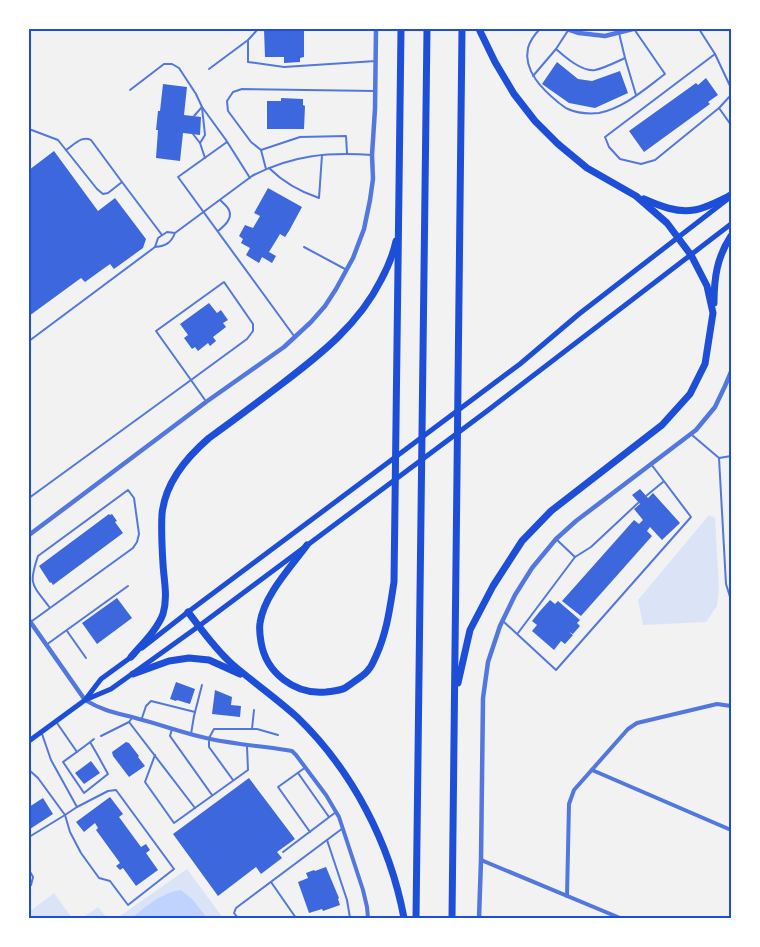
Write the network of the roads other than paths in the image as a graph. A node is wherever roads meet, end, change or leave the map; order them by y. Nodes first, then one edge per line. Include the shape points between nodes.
1 (258, 29) edge
2 (376, 29) edge
3 (401, 29) edge
4 (427, 29) edge
5 (462, 29) edge
6 (480, 29) edge
7 (540, 29) edge
8 (568, 29) edge
9 (633, 29) edge
10 (699, 29) edge
11 (579, 31) edge
12 (618, 32) junction
13 (248, 40) junction
14 (556, 49) junction
15 (715, 54) junction
16 (626, 58) junction
17 (376, 61) junction
18 (209, 69) dead end
19 (533, 76) junction
20 (731, 88) edge
21 (130, 90) dead end
22 (375, 91) junction
23 (731, 95) edge
24 (636, 96) junction
25 (202, 107) junction
26 (719, 108) junction
27 (194, 116) dead end
28 (731, 125) edge
29 (29, 128) edge
30 (193, 134) dead end
31 (227, 142) junction
32 (200, 143) junction
33 (66, 150) junction
34 (261, 150) junction
35 (347, 153) junction
36 (372, 154) junction
37 (322, 155) junction
38 (205, 158) junction
39 (267, 168) junction
40 (250, 178) junction
41 (122, 182) junction
42 (636, 196) junction
43 (731, 196) edge
44 (220, 200) junction
45 (203, 212) junction
46 (399, 223) junction
47 (731, 224) edge
48 (217, 232) junction
49 (175, 233) junction
50 (162, 235) junction
51 (731, 236) edge
52 (678, 238) junction
53 (155, 247) junction
54 (304, 248) dead end
55 (690, 255) junction
56 (347, 270) junction
57 (713, 314) junction
58 (295, 338) junction
59 (29, 341) edge
60 (731, 372) edge
61 (191, 380) junction
62 (206, 402) junction
63 (690, 434) junction
64 (731, 456) edge
65 (719, 458) junction
66 (651, 464) junction
67 (664, 481) junction
68 (646, 496) dead end
69 (29, 498) edge
70 (638, 503) dead end
71 (29, 535) edge
72 (556, 539) junction
73 (307, 545) junction
74 (575, 557) junction
75 (128, 586) dead end
76 (731, 600) edge
77 (50, 608) junction
78 (188, 612) junction
79 (502, 620) junction
80 (30, 622) edge
81 (199, 626) junction
82 (67, 631) junction
83 (517, 634) junction
84 (46, 645) junction
85 (131, 657) junction
86 (86, 658) dead end
87 (133, 674) junction
88 (249, 678) junction
89 (202, 686) dead end
90 (455, 696) junction
91 (85, 700) junction
92 (731, 706) edge
93 (254, 710) dead end
94 (195, 712) junction
95 (133, 717) junction
96 (141, 719) junction
97 (56, 721) junction
98 (129, 722) junction
99 (172, 728) junction
100 (252, 729) junction
101 (41, 732) junction
102 (191, 734) junction
103 (101, 736) dead end
104 (278, 736) dead end
105 (209, 738) junction
106 (94, 739) dead end
107 (29, 740) edge
108 (90, 742) junction
109 (247, 744) junction
110 (77, 752) junction
111 (155, 755) junction
112 (306, 767) junction
113 (29, 770) edge
114 (592, 770) junction
115 (298, 773) junction
116 (233, 780) junction
117 (212, 795) junction
118 (77, 807) junction
119 (195, 808) junction
120 (336, 812) junction
121 (65, 815) junction
122 (329, 817) junction
123 (343, 828) junction
124 (731, 830) edge
125 (310, 832) junction
126 (29, 838) edge
127 (327, 840) junction
128 (283, 852) dead end
129 (481, 860) junction
130 (29, 870) edge
131 (271, 882) junction
132 (29, 886) edge
133 (567, 896) junction
134 (238, 918) edge
135 (296, 918) edge
136 (350, 918) edge
137 (368, 918) edge
138 (404, 918) edge
139 (416, 918) edge
140 (452, 918) edge
141 (479, 918) edge
142 (620, 918) edge

1 - 13 lane
2 - 17 street
3 - 46 highway
4 - 139 highway
5 - 90 highway
6 - 42 highway via 509,86 535,121 587,168
7 - 19 lane via 528,49
8 - 11 street
8 - 14 lane
9 - 12 street
9 - 24 lane via 665,74
10 - 15 lane
11 - 12 street via 605,36
12 - 16 lane
13 - 17 lane via 248,62 284,67
13 - 18 lane
14 - 16 lane via 586,70 595,70
14 - 19 lane
15 - 20 lane
15 - 26 lane via 605,137 609,148 620,159 641,164 655,160
16 - 24 lane
17 - 22 street
19 - 24 lane via 567,109 588,114 616,107
21 - 25 lane via 164,64 172,64 179,68
22 - 34 lane via 242,89 232,92 227,101 228,111
22 - 36 street
23 - 26 lane
25 - 27 lane
25 - 31 lane
25 - 32 lane via 205,135
26 - 28 lane
29 - 33 lane via 58,140
30 - 32 lane
31 - 38 lane
31 - 40 lane
32 - 38 lane
33 - 41 lane via 96,190 108,193
33 - 41 lane via 82,138 91,140
34 - 35 lane via 300,137 346,136
34 - 39 lane
35 - 36 lane
35 - 37 lane
36 - 56 street via 373,179 366,219
37 - 39 lane via 288,160
37 - 39 lane via 319,198
38 - 45 lane via 178,177
39 - 40 lane
40 - 44 lane
41 - 50 lane
42 - 43 highway via 676,210 695,210
42 - 52 highway via 667,223
43 - 52 main road
44 - 45 lane
44 - 48 lane via 229,210 230,218
45 - 48 lane
45 - 49 lane
46 - 73 highway via 394,582 390,612 385,636 370,669 344,688 334,691 318,693 294,687 279,678 262,651 260,622 265,606
46 - 85 highway via 392,258 385,273 348,328 309,364 209,438 194,451 176,475 162,512 165,605 153,632
47 - 55 main road
48 - 58 lane
49 - 50 lane
49 - 53 lane via 172,240
50 - 53 lane
51 - 57 highway via 718,262
52 - 55 highway
52 - 78 main road via 520,364
53 - 59 lane
54 - 56 lane
55 - 57 highway via 707,286
55 - 73 main road
56 - 58 street via 325,306
57 - 90 highway via 705,364 690,394 662,424 551,511 522,541 470,630
58 - 62 street
60 - 63 street via 715,407
61 - 61 lane via 156,330 224,282 253,324 252,331 247,339
61 - 62 lane
61 - 69 lane
62 - 71 street
63 - 65 lane
63 - 66 street
64 - 65 lane
65 - 76 lane via 726,584
66 - 67 lane
66 - 72 street
67 - 68 lane
67 - 83 lane via 691,517 556,670
70 - 74 lane via 591,547
72 - 74 lane
72 - 79 street via 532,568
73 - 81 main road
74 - 83 lane
75 - 82 lane
77 - 77 lane via 137,542 139,534 134,498 128,490 38,556 32,581
77 - 80 lane
78 - 81 highway
78 - 85 main road
79 - 83 lane
79 - 129 street via 488,662 483,698
80 - 84 street
81 - 87 main road
81 - 88 highway via 216,648
82 - 84 lane
82 - 86 lane
84 - 91 street
85 - 91 main road via 101,679
87 - 88 highway via 169,661 189,658 209,660
87 - 91 main road via 111,689
88 - 138 highway via 297,717 334,760 361,800 394,876
89 - 94 lane
90 - 140 highway
91 - 95 street via 111,712
91 - 97 main road
92 - 114 street via 717,704 636,723
93 - 100 lane
94 - 96 lane via 151,701
94 - 102 lane
95 - 96 street
95 - 98 lane
96 - 99 street
97 - 101 main road
97 - 110 lane
98 - 103 lane
98 - 111 lane
99 - 102 street
99 - 117 lane via 170,736
100 - 104 lane
100 - 105 lane via 214,729
101 - 107 main road
101 - 118 lane via 51,760
102 - 105 street
105 - 109 street
105 - 116 lane via 208,747
106 - 108 lane
108 - 110 lane
108 - 110 lane via 108,774 84,793 63,762
109 - 112 street via 292,751
109 - 116 lane via 248,770
111 - 119 lane
111 - 119 lane via 145,782 174,823
112 - 115 lane
112 - 120 street
113 - 121 lane
114 - 124 street
114 - 133 street via 574,790 569,804
115 - 122 lane
115 - 125 lane via 278,787
116 - 117 lane
117 - 119 lane
118 - 121 lane
118 - 121 lane via 108,790 116,790 174,869 128,905 110,881 99,878 70,832
120 - 122 lane
120 - 123 street
121 - 126 lane
122 - 125 lane
123 - 127 lane
123 - 137 street via 356,865
125 - 128 lane
127 - 131 lane
127 - 136 lane
129 - 133 street
129 - 141 street
130 - 132 lane via 33,877
131 - 134 lane via 236,908 234,913
131 - 135 lane
133 - 142 street

